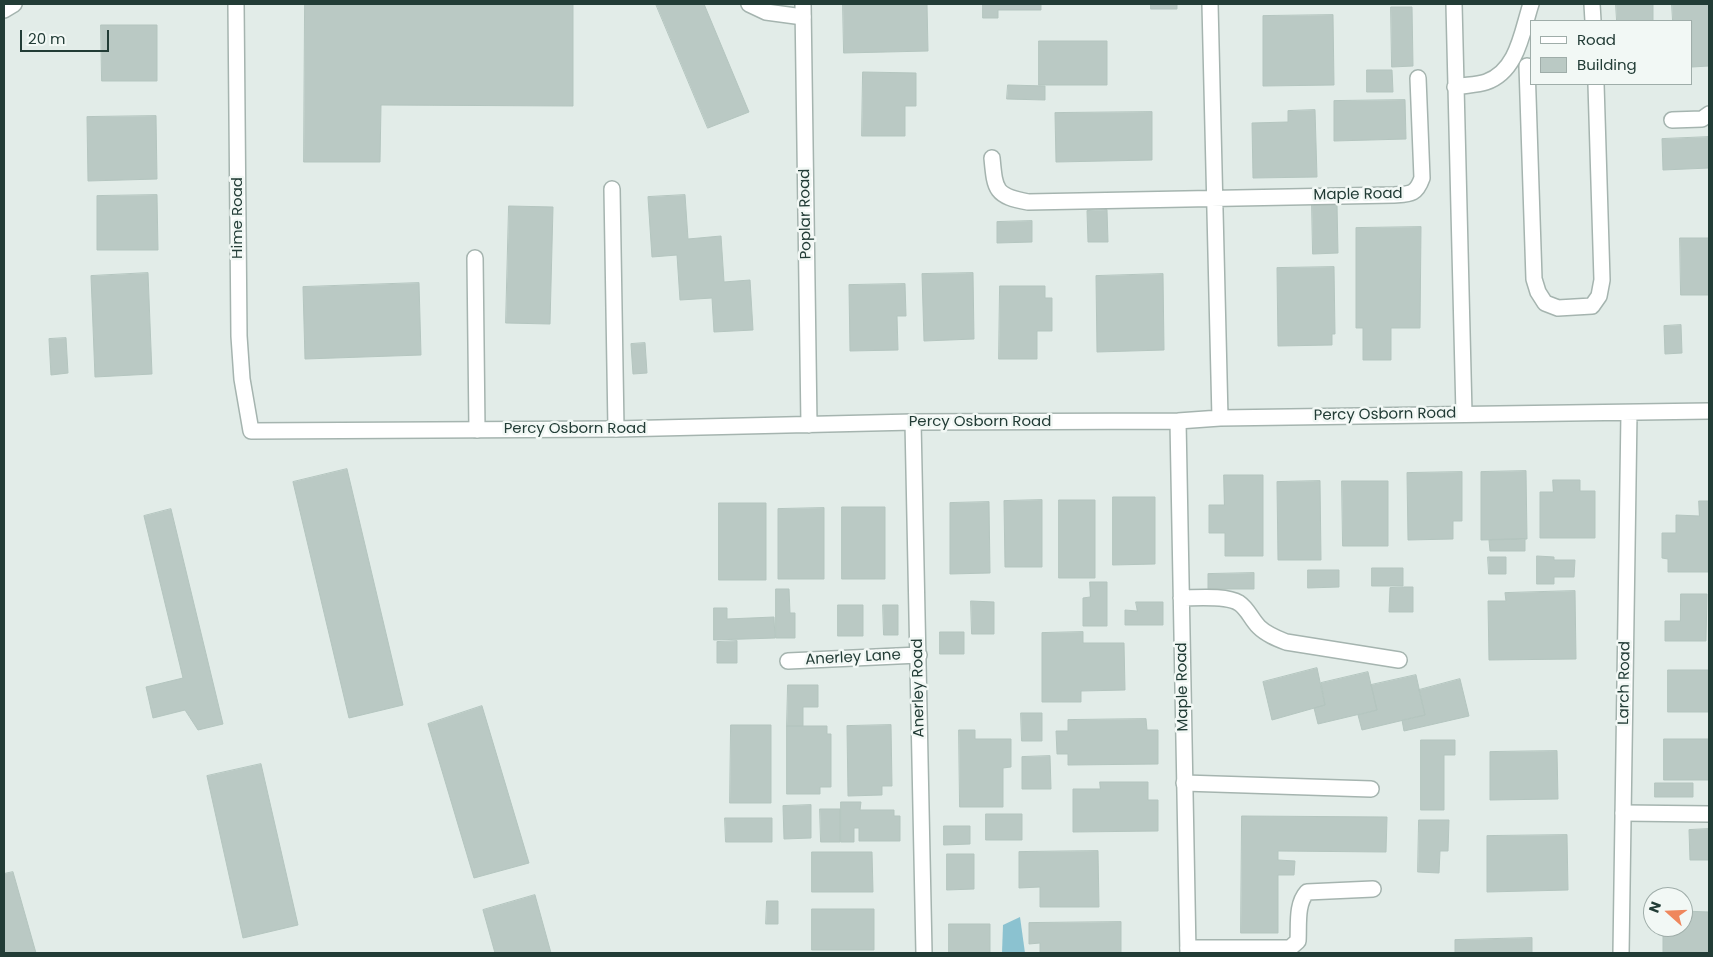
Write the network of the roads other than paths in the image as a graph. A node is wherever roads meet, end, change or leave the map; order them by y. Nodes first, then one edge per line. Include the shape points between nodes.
1 (14, 4) edge
2 (236, 4) edge
3 (749, 4) edge
4 (1210, 4) edge
5 (1454, 4) edge
6 (1531, 4) edge
7 (1592, 4) edge
8 (4, 10) edge
9 (803, 10) edge
10 (1593, 20) edge
11 (1511, 63) junction
12 (1530, 66) edge
13 (1418, 78) dead end
14 (1530, 85) edge
15 (1596, 85) edge
16 (1455, 87) junction
17 (1709, 114) edge
18 (1672, 120) dead end
19 (992, 158) dead end
20 (612, 189) dead end
21 (1214, 197) junction
22 (475, 258) dead end
23 (1709, 411) edge
24 (1629, 413) junction
25 (1464, 414) junction
26 (1220, 418) junction
27 (913, 422) junction
28 (1178, 422) junction
29 (809, 425) junction
30 (616, 429) junction
31 (477, 430) junction
32 (251, 431) joint
33 (1181, 598) junction
34 (918, 655) junction
35 (1399, 660) dead end
36 (788, 661) dead end
37 (1184, 783) junction
38 (1371, 788) dead end
39 (1623, 813) junction
40 (1709, 814) edge
41 (1373, 889) dead end
42 (1188, 951) edge
43 (924, 953) edge
44 (1621, 953) edge

1 - 8 street
2 - 32 street, Hime Road via 239,336
3 - 9 street via 766,12
4 - 21 street
5 - 16 street
6 - 11 street
7 - 10 street
9 - 29 street, Poplar Road
11 - 12 street
11 - 16 street via 1486,82
13 - 21 street, Maple Road via 1422,178 1419,187 1411,194
14 - 15 street via 1534,279 1545,303 1558,308 1581,308 1592,306 1599,296 1602,280
16 - 25 street
17 - 18 street via 1702,119
19 - 21 street, Maple Road via 1001,193 1028,202
20 - 30 street
21 - 26 street
22 - 31 street
23 - 24 street, Percy Osborn Road
24 - 25 street, Percy Osborn Road
24 - 39 street, Larch Road
25 - 26 street, Percy Osborn Road
26 - 28 street, Percy Osborn Road
27 - 28 street, Percy Osborn Road
27 - 29 street, Percy Osborn Road
27 - 34 street, Anerley Road
28 - 33 street, Maple Road
29 - 30 street, Percy Osborn Road
30 - 31 street, Percy Osborn Road
31 - 32 street, Percy Osborn Road
33 - 35 street via 1237,602 1258,627 1286,642
33 - 37 street, Maple Road
34 - 36 street, Anerley Lane
34 - 43 street, Anerley Road
37 - 38 street
37 - 42 street, Maple Road
39 - 40 street
39 - 44 street, Larch Road
41 - 42 street via 1307,892 1300,906 1298,941 1290,948

